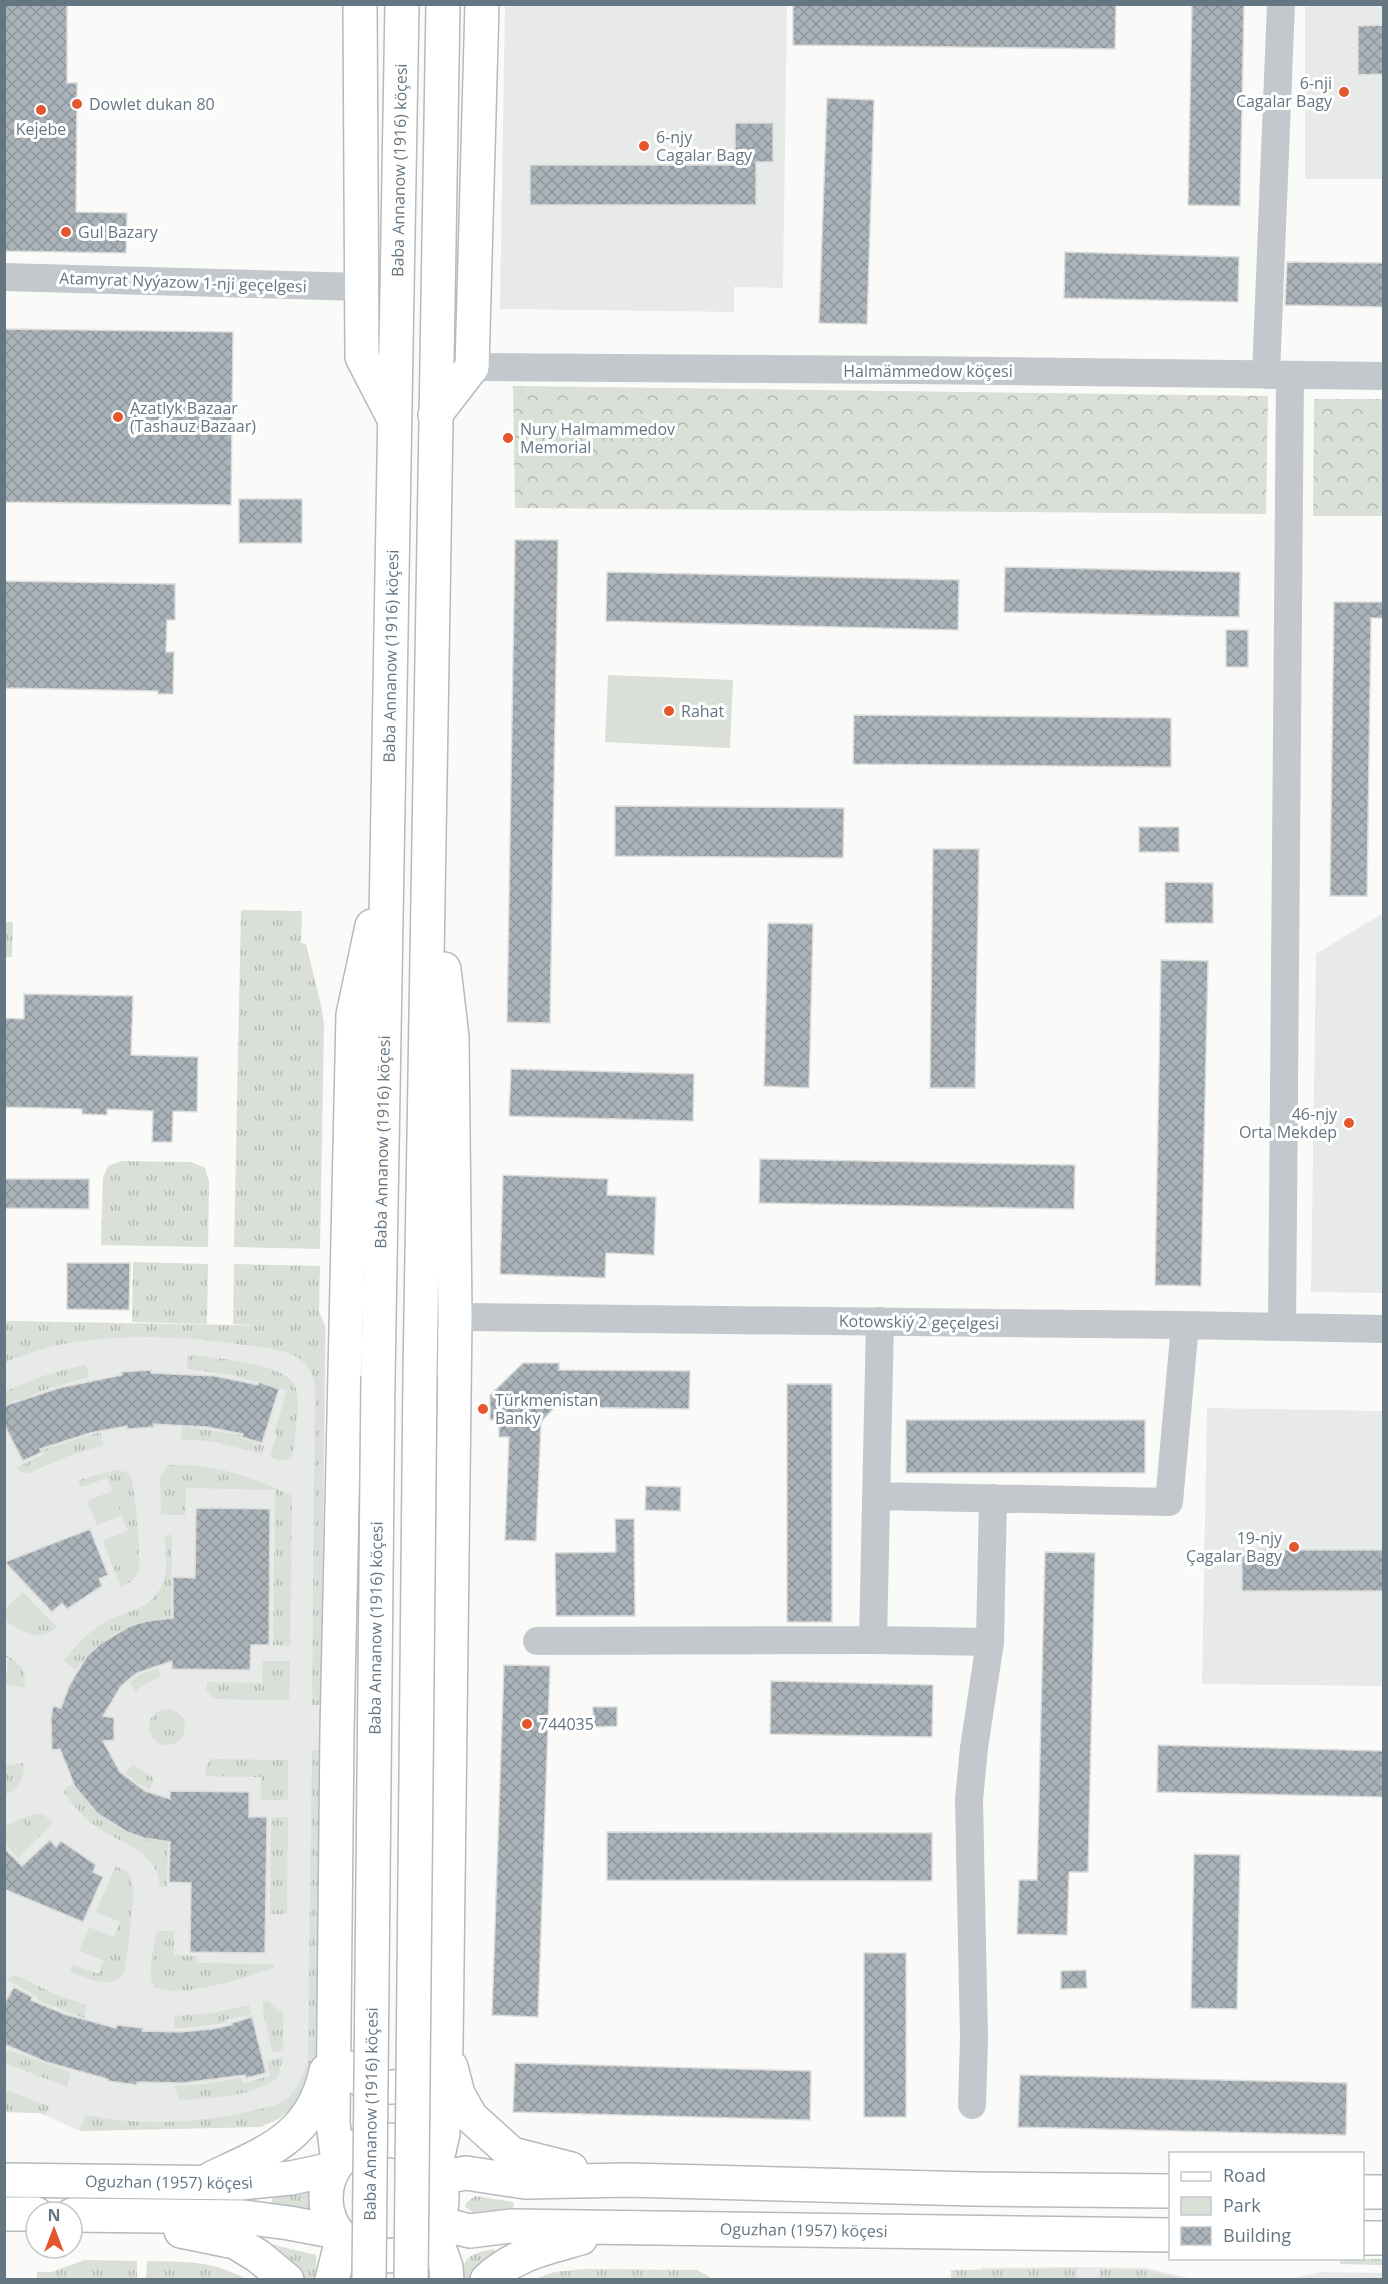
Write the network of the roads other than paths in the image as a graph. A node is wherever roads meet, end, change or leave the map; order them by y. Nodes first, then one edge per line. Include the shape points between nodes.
1 (360, 4) edge
2 (402, 4) edge
3 (443, 4) edge
4 (482, 4) edge
5 (1281, 4) edge
6 (4, 277) edge
7 (361, 287) junction
8 (472, 367) junction
9 (1278, 375) junction
10 (1383, 376) edge
11 (435, 415) junction
12 (396, 422) junction
13 (429, 848) junction
14 (387, 851) junction
15 (455, 1317) junction
16 (880, 1321) junction
17 (1185, 1325) junction
18 (1282, 1327) junction
19 (1383, 1329) edge
20 (876, 1496) junction
21 (993, 1498) junction
22 (873, 1640) junction
23 (537, 1641) dead end
24 (990, 1642) junction
25 (333, 2041) junction
26 (446, 2045) junction
27 (972, 2105) dead end
28 (336, 2165) junction
29 (437, 2174) junction
30 (4, 2180) edge
31 (628, 2180) junction
32 (203, 2182) junction
33 (1169, 2191) edge
34 (1364, 2192) edge
35 (1383, 2192) edge
36 (4, 2214) edge
37 (24, 2214) edge
38 (84, 2215) edge
39 (115, 2216) junction
40 (435, 2227) junction
41 (621, 2228) junction
42 (339, 2235) junction
43 (1169, 2235) edge
44 (1364, 2238) edge
45 (1383, 2238) edge
46 (287, 2280) edge
47 (332, 2280) edge
48 (369, 2280) edge
49 (411, 2280) edge
50 (447, 2280) edge
51 (487, 2280) edge

1 - 7 main road
2 - 12 main road, Baba Annanow (1916) köçesi
3 - 11 main road
4 - 8 main road
5 - 9 street
6 - 7 street, Atamyrat Nyýazow 1-nji geçelgesi
7 - 12 main road via 362,357
8 - 9 street, Halmämmedow köçesi
8 - 11 main road
9 - 10 street, Halmämmedow köçesi
9 - 18 street
11 - 13 main road
12 - 14 main road, Baba Annanow (1916) köçesi
13 - 15 main road via 452,1037
13 - 49 main road, bridge
14 - 25 main road via 353,1016 336,1731
14 - 48 main road, Baba Annanow (1916) köçesi, bridge
15 - 16 street, Kotowskiý 2 geçelgesi
15 - 26 main road
16 - 17 street, Kotowskiý 2 geçelgesi
16 - 20 street
17 - 18 street, Kotowskiý 2 geçelgesi
17 - 21 street via 1169,1502
18 - 19 street, Kotowskiý 2 geçelgesi
20 - 21 street
20 - 22 street
21 - 24 street
22 - 23 street
22 - 24 street
24 - 27 street via 969,1800
25 - 26 main road via 354,2076 370,2085 388,2088 422,2078
25 - 28 main road
25 - 32 main road via 325,2078 302,2125 268,2152
26 - 29 main road via 443,2133
26 - 31 main road via 458,2094 471,2117 512,2154
28 - 29 main road via 352,2149 369,2141 388,2140 407,2144 423,2154
28 - 32 main road, Oguzhan (1957) köçesi via 291,2178
28 - 42 main road via 327,2184 325,2201
29 - 31 main road via 466,2173 525,2182
29 - 40 main road via 442,2201
30 - 32 main road, Oguzhan (1957) köçesi
31 - 33 main road
34 - 35 main road
36 - 37 main road
38 - 39 main road, Oguzhan (1957) köçesi
39 - 42 main road, Oguzhan (1957) köçesi via 244,2217
39 - 46 main road via 235,2242
40 - 41 main road, Oguzhan (1957) köçesi
40 - 42 main road via 422,2243 390,2256 356,2249
40 - 50 main road
41 - 43 main road, Oguzhan (1957) köçesi
41 - 51 main road via 529,2252 499,2268
42 - 47 main road
44 - 45 main road

